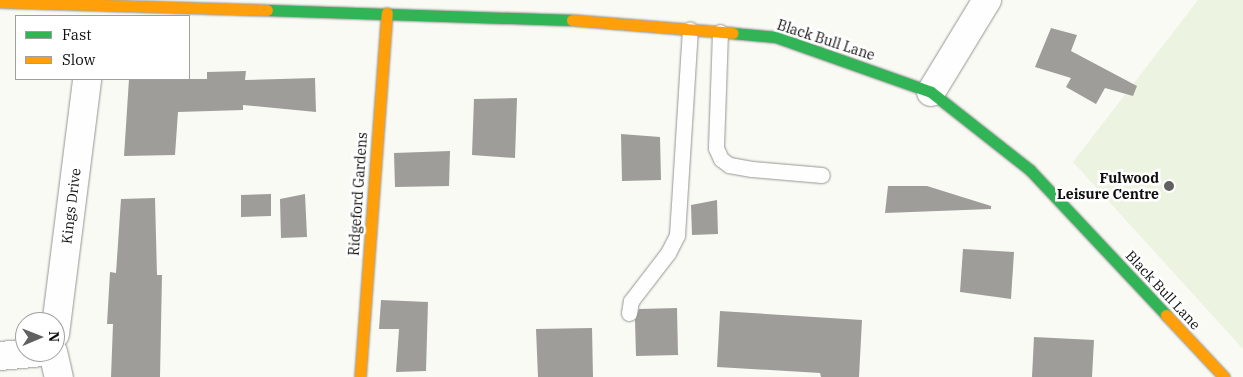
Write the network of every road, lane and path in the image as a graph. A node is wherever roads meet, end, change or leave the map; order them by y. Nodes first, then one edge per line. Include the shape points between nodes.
1 (987, 0) edge
2 (0, 2) edge
3 (96, 8) edge
4 (387, 13) junction
5 (690, 30) junction
6 (720, 32) junction
7 (87, 80) edge
8 (931, 92) junction
9 (822, 175) dead end
10 (58, 312) edge
11 (629, 313) dead end
12 (15, 355) edge
13 (0, 356) edge
14 (55, 362) edge
15 (59, 377) edge
16 (360, 377) edge
17 (1224, 377) edge

1 - 8 street
2 - 3 street, Black Bull Lane
3 - 4 street, Black Bull Lane
4 - 5 street, Black Bull Lane via 598,22
4 - 16 street, Ridgeford Gardens
5 - 6 street, Black Bull Lane
5 - 11 lane via 677,235 668,253 631,301
6 - 8 street, Black Bull Lane via 776,37
6 - 9 lane via 716,148 721,160 729,165 752,169
7 - 10 street, Kings Drive
8 - 17 street, Black Bull Lane via 1030,170
12 - 13 street
14 - 15 street

